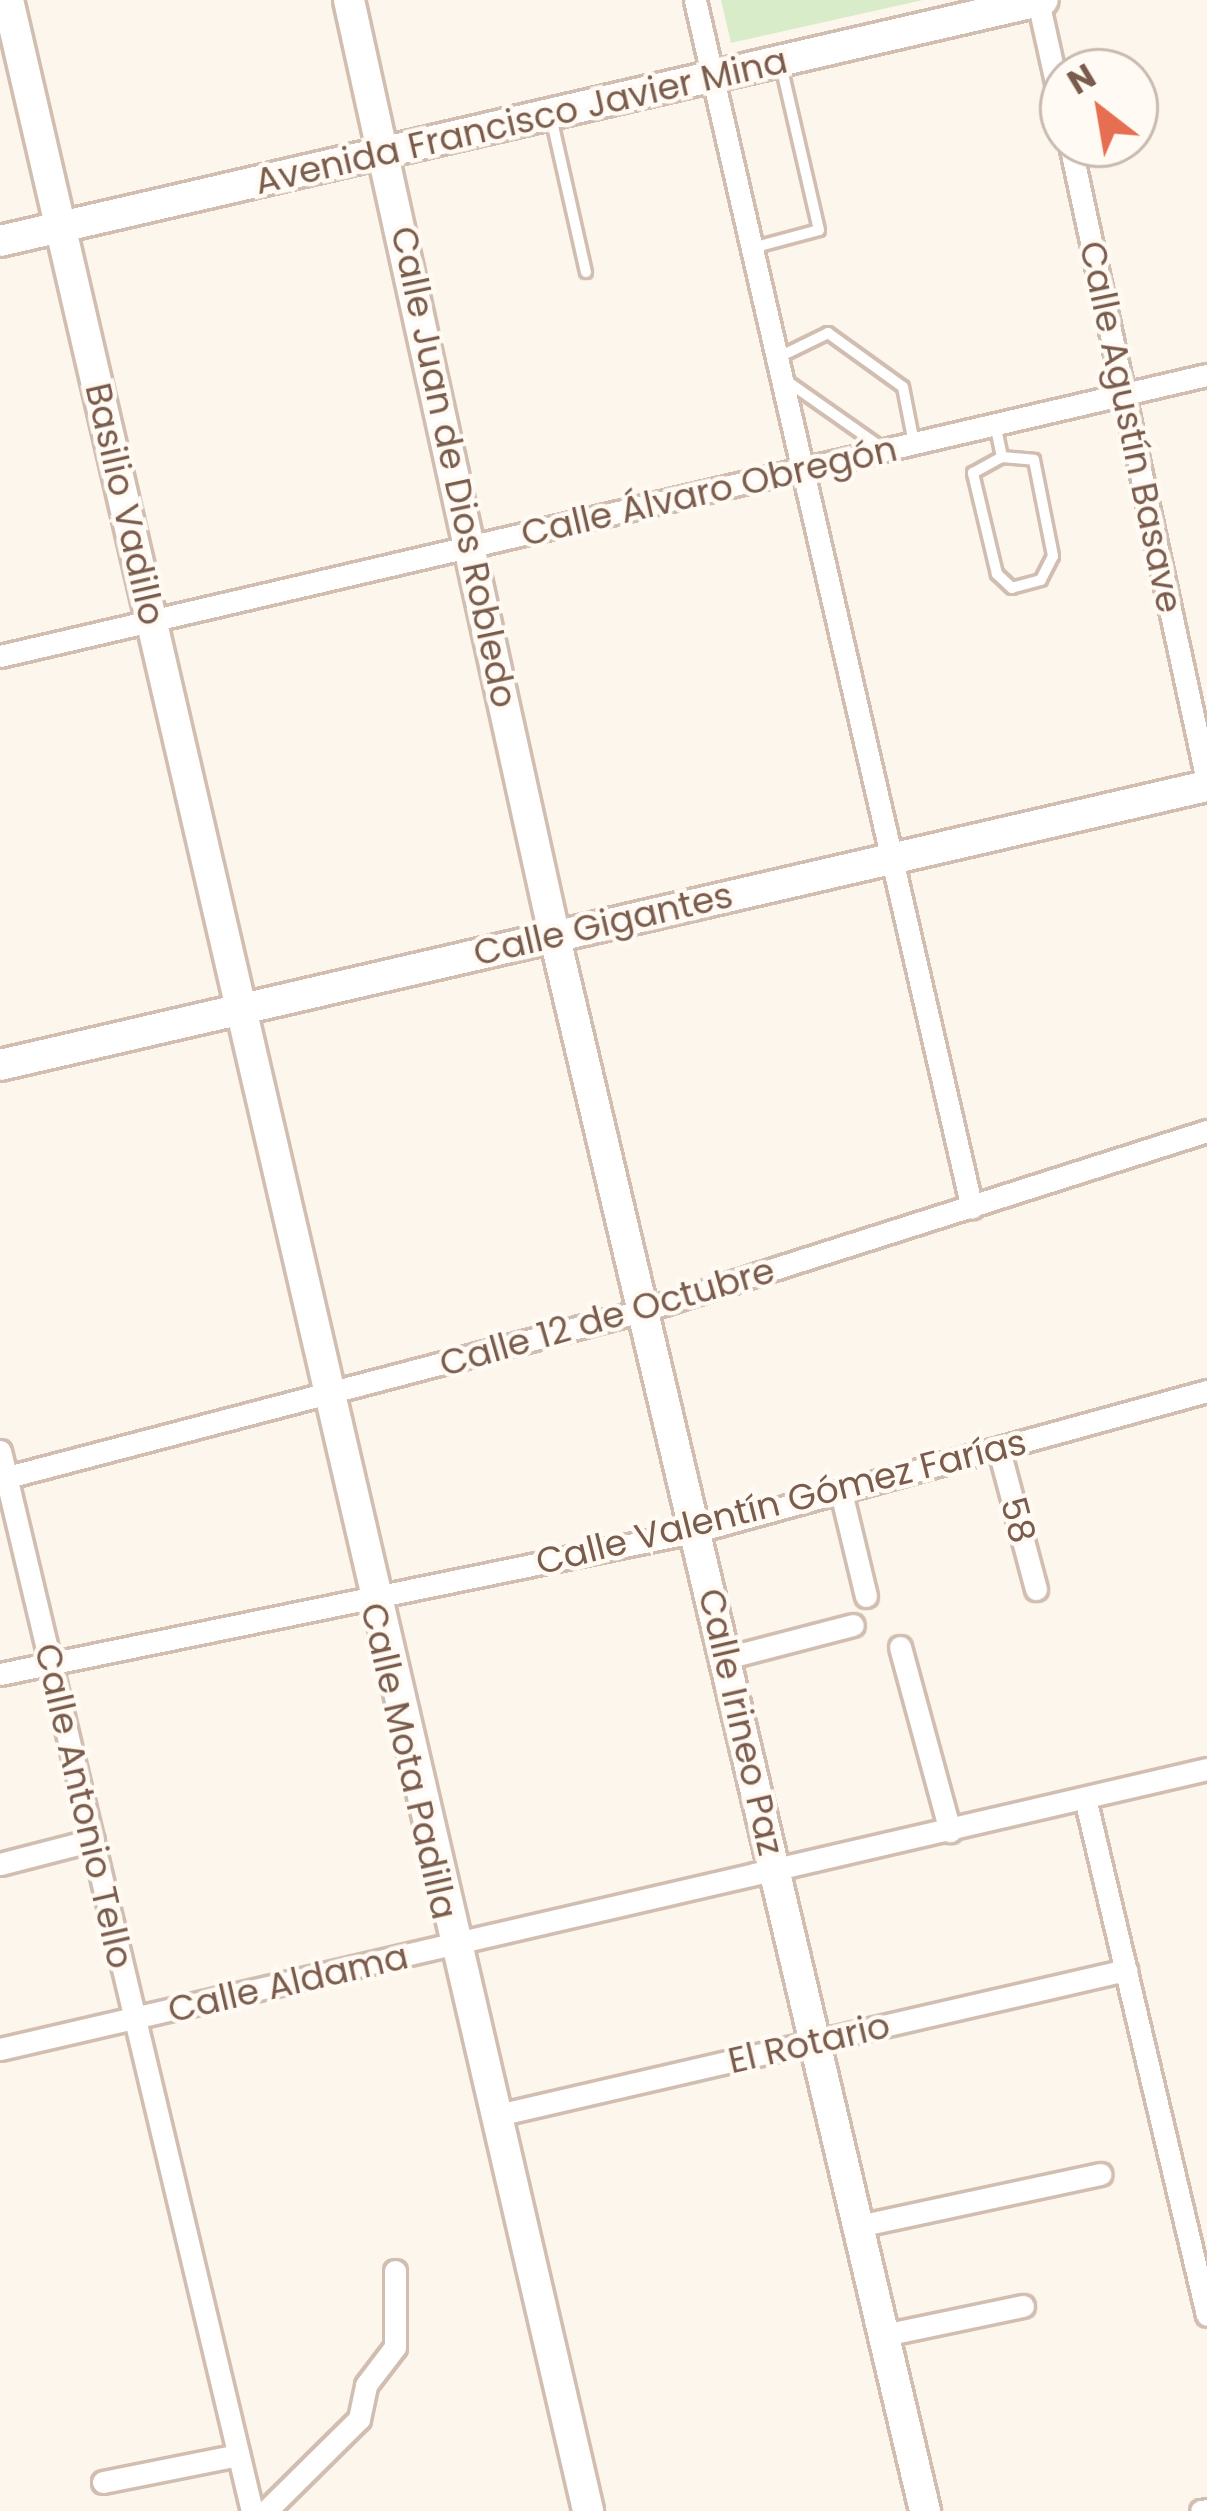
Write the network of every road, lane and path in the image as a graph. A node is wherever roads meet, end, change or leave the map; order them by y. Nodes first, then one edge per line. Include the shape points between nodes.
1 (8, 0) edge
2 (350, 0) edge
3 (695, 0) edge
4 (1040, 1) edge
5 (1050, 48) edge
6 (780, 61) junction
7 (714, 76) junction
8 (550, 114) junction
9 (385, 152) junction
10 (1075, 168) edge
11 (61, 227) junction
12 (0, 242) edge
13 (752, 248) junction
14 (586, 272) dead end
15 (779, 368) junction
16 (1207, 375) edge
17 (1125, 394) junction
18 (995, 424) junction
19 (914, 443) junction
20 (884, 450) junction
21 (1002, 457) junction
22 (802, 470) junction
23 (473, 546) junction
24 (153, 621) junction
25 (0, 656) edge
26 (1207, 784) edge
27 (889, 860) junction
28 (554, 934) junction
29 (237, 1010) junction
30 (0, 1066) edge
31 (1207, 1131) edge
32 (972, 1208) junction
33 (645, 1310) junction
34 (1207, 1391) edge
35 (326, 1396) junction
36 (999, 1450) junction
37 (0, 1451) edge
38 (3, 1479) edge
39 (841, 1492) junction
40 (697, 1531) junction
41 (1036, 1589) dead end
42 (866, 1596) dead end
43 (372, 1598) junction
44 (854, 1625) dead end
45 (900, 1647) dead end
46 (726, 1658) junction
47 (50, 1664) junction
48 (0, 1674) edge
49 (1207, 1769) edge
50 (1085, 1798) junction
51 (950, 1831) junction
52 (92, 1840) junction
53 (0, 1864) edge
54 (776, 1874) junction
55 (452, 1945) junction
56 (1126, 1970) junction
57 (135, 2018) junction
58 (815, 2042) junction
59 (0, 2049) edge
60 (493, 2116) junction
61 (1100, 2174) dead end
62 (858, 2226) junction
63 (395, 2271) dead end
64 (1023, 2306) dead end
65 (1207, 2315) edge
66 (884, 2335) junction
67 (238, 2455) junction
68 (103, 2482) dead end
69 (252, 2511) edge
70 (266, 2511) edge
71 (588, 2511) edge
72 (925, 2511) edge

1 - 11 street, Basilio Vadillo
2 - 9 street, Calle Juan de Dios Robledo
3 - 7 street
4 - 5 street
4 - 6 street, Avenida Francisco Javier Mina
6 - 7 street, Avenida Francisco Javier Mina
6 - 13 lane via 819,230
7 - 8 street, Avenida Francisco Javier Mina
7 - 13 street
8 - 9 street, Avenida Francisco Javier Mina
8 - 14 lane
9 - 11 street, Avenida Francisco Javier Mina
9 - 23 street, Calle Juan de Dios Robledo
10 - 17 street, Calle Agustín Basave
11 - 12 street, Avenida Francisco Javier Mina
11 - 24 street, Basilio Vadillo
13 - 15 street
15 - 19 lane via 828,333 903,387
15 - 20 lane
15 - 22 street
16 - 17 street, Calle Álvaro Obregón
17 - 18 street, Calle Álvaro Obregón
17 - 26 street, Calle Agustín Basave
18 - 19 street, Calle Álvaro Obregón
18 - 21 lane
19 - 20 street, Calle Álvaro Obregón
20 - 22 street, Calle Álvaro Obregón
21 - 21 lane via 973,473 997,574 1012,588 1041,580 1053,556 1034,460
22 - 23 street, Calle Álvaro Obregón
22 - 27 street
23 - 24 street, Calle Álvaro Obregón
23 - 28 street, Calle Juan de Dios Robledo
24 - 25 street, Calle Álvaro Obregón
24 - 29 street, Basilio Vadillo
26 - 27 street, Calle Gigantes
27 - 28 street, Calle Gigantes
27 - 32 street
28 - 29 street, Calle Gigantes
28 - 33 street, Calle Irineo Paz
29 - 30 street, Calle Gigantes
29 - 35 street, Calle Mota Padilla
31 - 32 street, Calle 12 de Octubre
32 - 33 street, Calle 12 de Octubre
33 - 35 street, Calle 12 de Octubre
33 - 40 street, Calle Irineo Paz
34 - 36 street, Calle Valentín Gómez Farías
35 - 38 street, Calle 12 de Octubre
35 - 43 street, Calle Mota Padilla
36 - 39 street, Calle Valentín Gómez Farías
36 - 41 street, 58
37 - 38 street, Calle Antonio Tello
38 - 47 street, Calle Antonio Tello
39 - 40 street, Calle Valentín Gómez Farías
39 - 42 street
40 - 43 street, Calle Valentín Gómez Farías
40 - 46 street, Calle Irineo Paz
43 - 47 street, Calle Valentín Gómez Farías
43 - 55 street, Calle Mota Padilla
44 - 46 street
45 - 51 street
46 - 54 street, Calle Irineo Paz
47 - 48 street, Calle Valentín Gómez Farías
47 - 52 street, Calle Antonio Tello
49 - 50 street, Calle Aldama
50 - 51 street, Calle Aldama
50 - 56 street
51 - 54 street, Calle Aldama
52 - 53 street
52 - 57 street, Calle Antonio Tello
54 - 55 street, Calle Aldama
54 - 58 street, Calle Irineo Paz
55 - 57 street, Calle Aldama
55 - 60 street, Calle Mota Padilla
56 - 58 street, El Rotario
56 - 65 street
57 - 59 street, Calle Aldama
57 - 67 street, Calle Antonio Tello
58 - 60 street, El Rotario
58 - 62 street, Calle Irineo Paz
60 - 71 street, Calle Mota Padilla
61 - 62 street
62 - 66 street, Calle Irineo Paz
63 - 70 street via 398,2334 366,2385 359,2419
64 - 66 street
66 - 72 street, Calle Irineo Paz
67 - 68 street
67 - 69 street, Calle Antonio Tello

